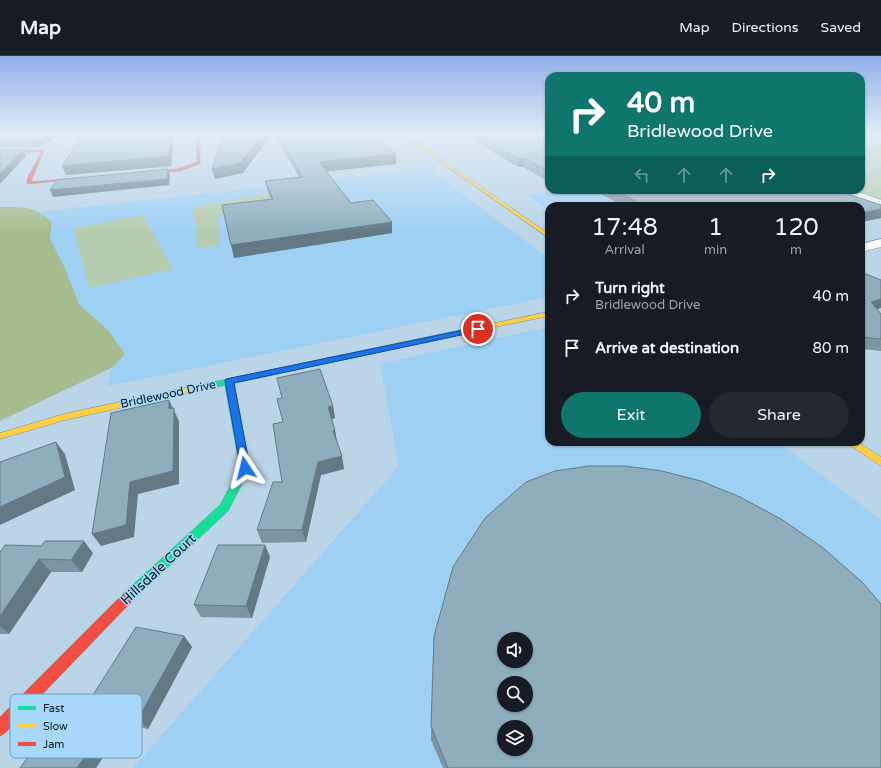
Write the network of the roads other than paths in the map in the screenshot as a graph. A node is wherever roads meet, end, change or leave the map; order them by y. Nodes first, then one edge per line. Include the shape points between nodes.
1 (35, 167) edge
2 (189, 167) edge
3 (450, 167) edge
4 (128, 174) edge
5 (98, 177) edge
6 (852, 194) edge
7 (881, 204) edge
8 (545, 233) edge
9 (881, 243) edge
10 (865, 247) edge
11 (545, 315) edge
12 (229, 381) junction
13 (0, 436) edge
14 (857, 446) edge
15 (881, 462) edge
16 (33, 694) edge
17 (10, 718) edge
18 (0, 728) edge

1 - 5 street via 29,183
2 - 4 street
3 - 8 street
6 - 7 street
9 - 10 street
11 - 12 street, Bridlewood Drive
12 - 13 street, Bridlewood Drive via 64,417
12 - 16 street, Hillsdale Court via 245,468 224,508 126,598
14 - 15 street
17 - 18 street, Hillsdale Court

